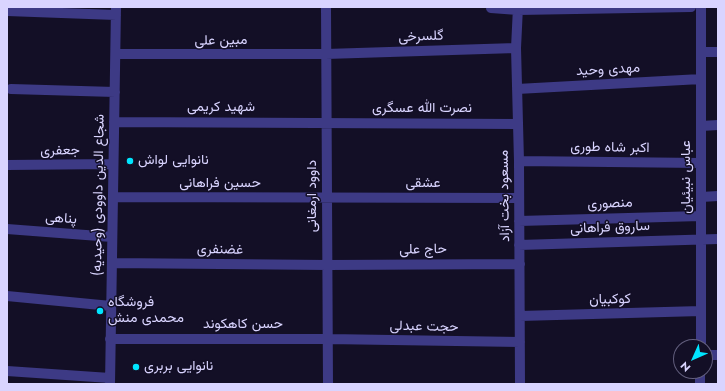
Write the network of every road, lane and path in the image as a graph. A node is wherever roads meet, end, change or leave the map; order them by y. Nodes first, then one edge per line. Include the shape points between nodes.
1 (326, 7) edge
2 (691, 7) edge
3 (701, 7) edge
4 (491, 8) dead end
5 (518, 8) edge
6 (7, 11) edge
7 (116, 11) edge
8 (516, 48) junction
9 (701, 52) junction
10 (718, 52) edge
11 (116, 54) junction
12 (326, 54) junction
13 (701, 79) junction
14 (11, 89) dead end
15 (517, 89) junction
16 (115, 92) junction
17 (114, 122) junction
18 (327, 123) junction
19 (518, 124) junction
20 (718, 125) edge
21 (701, 126) junction
22 (519, 161) junction
23 (701, 163) junction
24 (114, 164) junction
25 (7, 165) edge
26 (718, 196) edge
27 (113, 197) junction
28 (701, 197) junction
29 (327, 198) junction
30 (519, 198) junction
31 (701, 216) junction
32 (519, 221) junction
33 (7, 229) edge
34 (112, 237) junction
35 (718, 239) edge
36 (701, 240) junction
37 (519, 245) junction
38 (112, 263) junction
39 (520, 264) junction
40 (328, 265) junction
41 (7, 296) edge
42 (111, 306) junction
43 (700, 311) junction
44 (520, 316) junction
45 (110, 339) junction
46 (328, 339) junction
47 (700, 339) edge
48 (520, 342) junction
49 (7, 371) edge
50 (110, 381) edge
51 (328, 384) edge
52 (520, 384) edge

1 - 12 street, داوود ارمغانی
2 - 5 street
3 - 9 street, عباس نبیئیان
4 - 5 street
5 - 8 street, مسعود بخت آزاد
6 - 7 street
7 - 11 street, شجاع الدین داوودی (وحیدیه)
8 - 12 street, گلسرخی
8 - 15 street, مسعود بخت آزاد
9 - 10 street
9 - 13 street, عباس نبیئیان
11 - 12 street, مبین علی
11 - 16 street, شجاع الدین داوودی (وحیدیه)
12 - 18 street, داوود ارمغانی
13 - 15 street, مهدی وحید
13 - 21 street, عباس نبیئیان
14 - 16 street
15 - 19 street, مسعود بخت آزاد
16 - 17 street, شجاع الدین داوودی (وحیدیه)
17 - 18 street, شهید کریمی
17 - 24 street, شجاع الدین داوودی (وحیدیه)
18 - 19 street, نصرت الله عسگری
18 - 29 street, داوود ارمغانی
19 - 22 street, مسعود بخت آزاد
20 - 21 street
21 - 23 street, عباس نبیئیان
22 - 23 street, اکبر شاه طوری
22 - 30 street, مسعود بخت آزاد
23 - 28 street, عباس نبیئیان
24 - 25 street, جعفری
24 - 27 street, شجاع الدین داوودی (وحیدیه)
26 - 28 street
27 - 29 street, حسین فراهانی
27 - 34 street, شجاع الدین داوودی (وحیدیه)
28 - 31 street, عباس نبیئیان
29 - 30 street, عشقی
29 - 40 street, داوود ارمغانی
30 - 32 street, مسعود بخت آزاد
31 - 32 street, منصوری
31 - 36 street, عباس نبیئیان
32 - 37 street, مسعود بخت آزاد
33 - 34 street, پناهی
34 - 38 street, شجاع الدین داوودی (وحیدیه)
35 - 36 street, ساروق فراهانی
36 - 37 street, ساروق فراهانی
36 - 43 street, عباس نبیئیان
37 - 39 street, مسعود بخت آزاد
38 - 40 street, غضنفری
38 - 42 street, شجاع الدین داوودی (وحیدیه)
39 - 40 street, حاج علی
39 - 44 street, مسعود بخت آزاد
40 - 46 street, داوود ارمغانی
41 - 42 street
42 - 45 street, شجاع الدین داوودی (وحیدیه)
43 - 44 street, کوکبیان
43 - 47 street, عباس نبیئیان
44 - 48 street, مسعود بخت آزاد
45 - 46 street, حسن کاهکوند
45 - 50 street, شجاع الدین داوودی (وحیدیه)
46 - 48 street, حجت عبدلی
46 - 51 street, داوود ارمغانی
48 - 52 street, مسعود بخت آزاد
49 - 50 street

